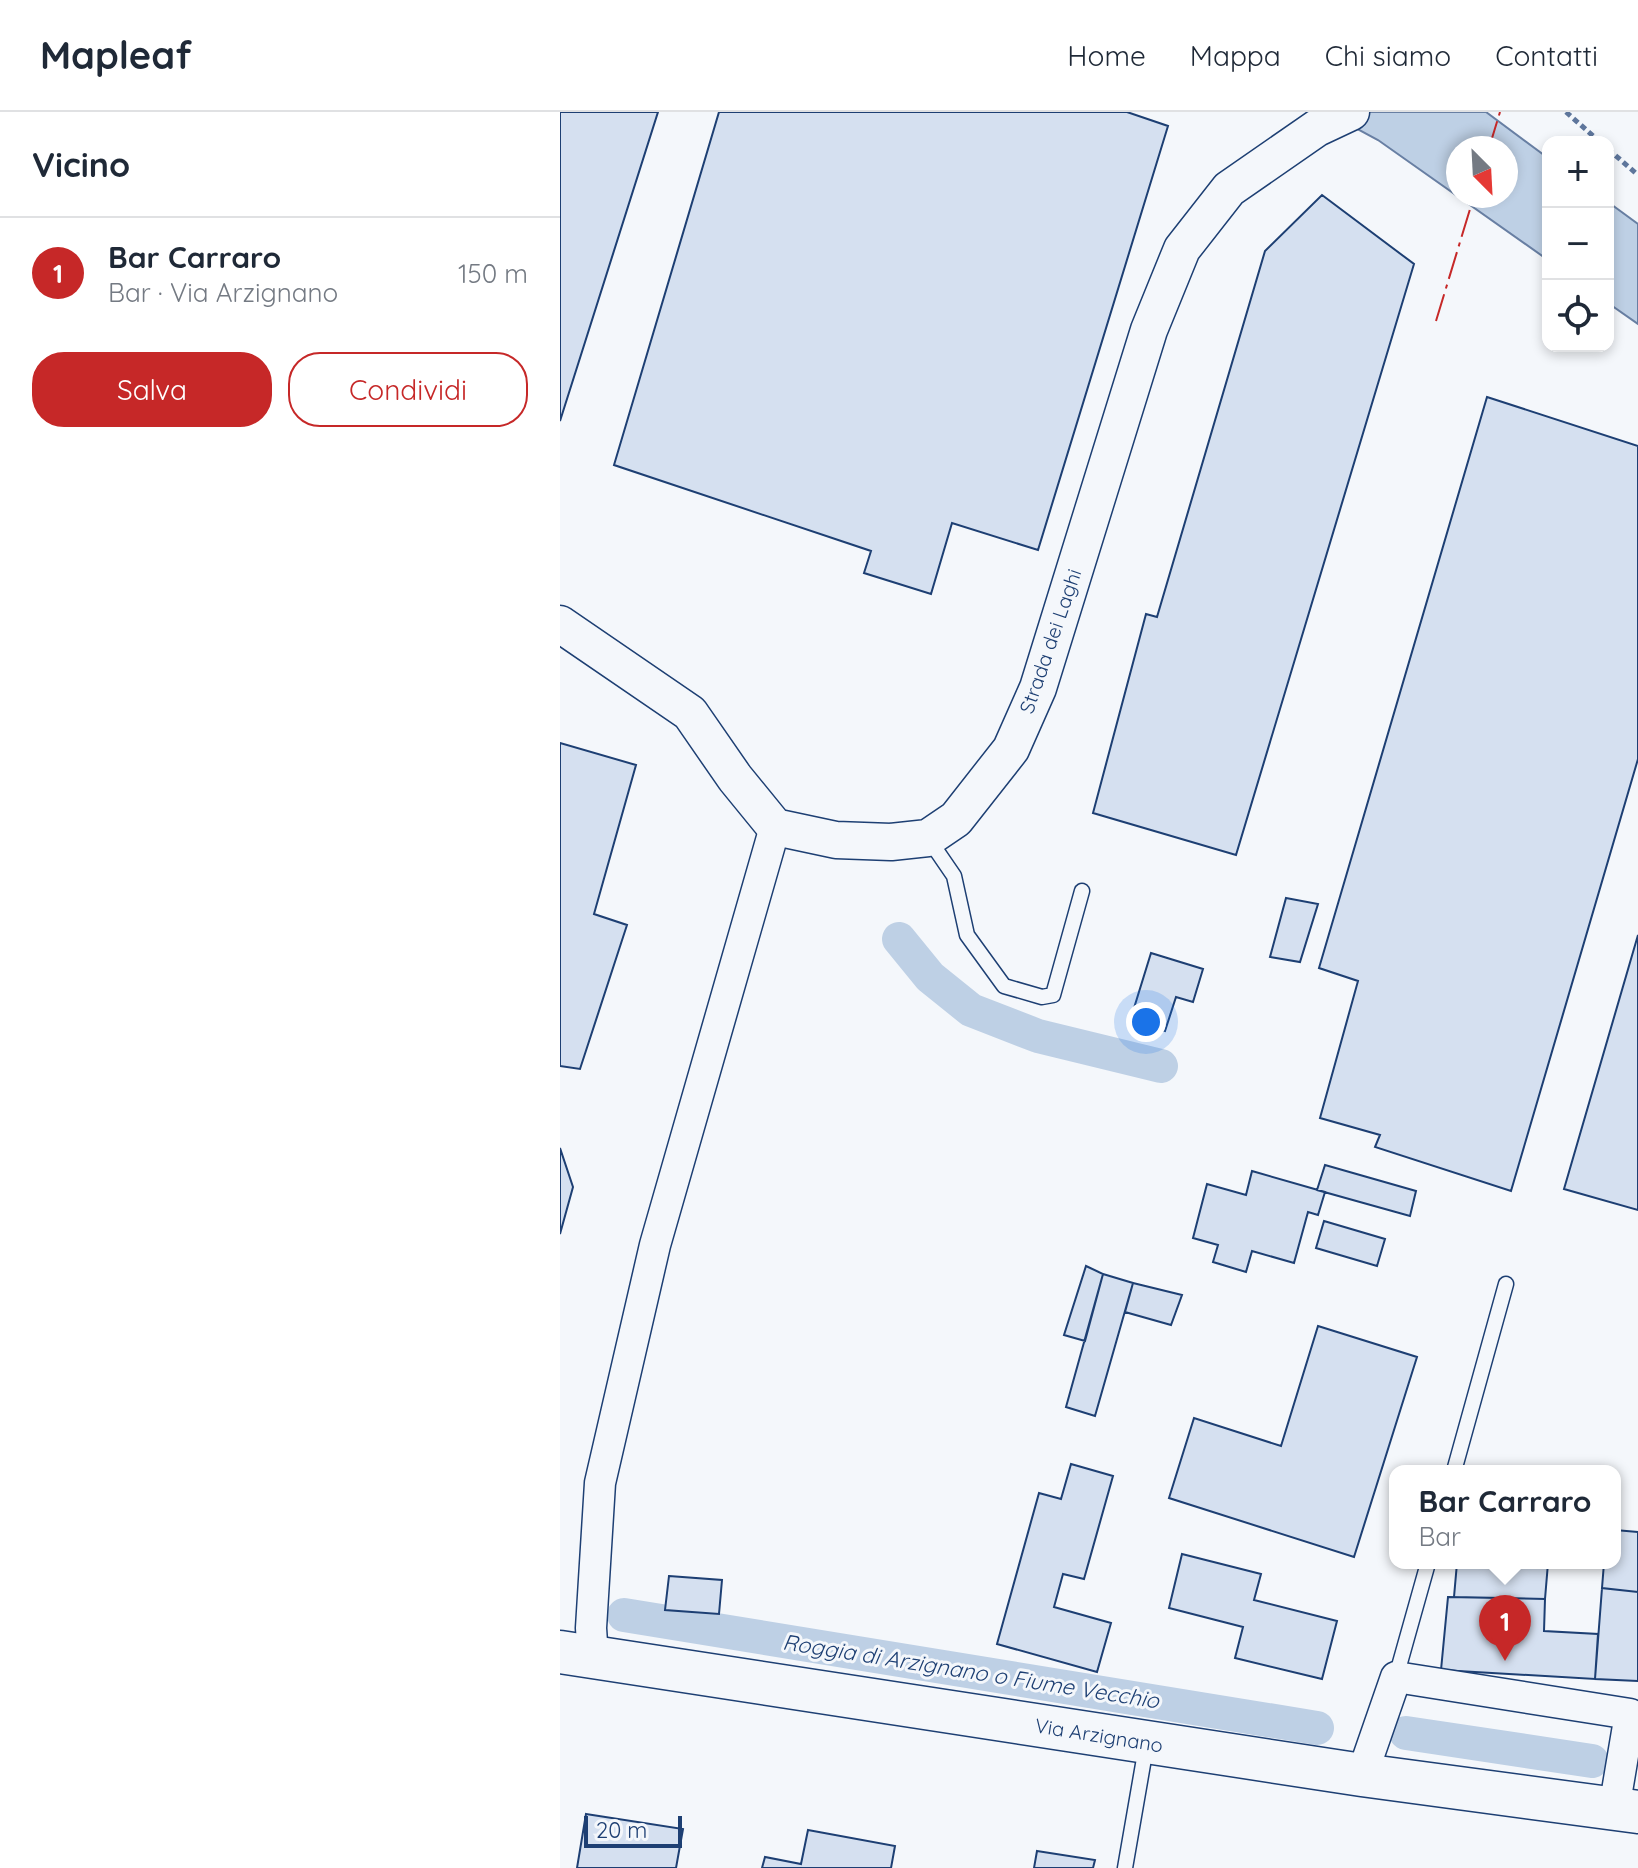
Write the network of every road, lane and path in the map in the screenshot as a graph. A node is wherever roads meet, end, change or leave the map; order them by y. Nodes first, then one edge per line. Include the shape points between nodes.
1 (1351, 112) edge
2 (1566, 112) edge
3 (1593, 136) edge
4 (1614, 154) edge
5 (1638, 175) edge
6 (560, 624) edge
7 (775, 827) junction
8 (928, 838) junction
9 (1082, 891) dead end
10 (1506, 1284) dead end
11 (1456, 1465) edge
12 (1426, 1569) edge
13 (577, 1655) edge
14 (1396, 1677) junction
15 (1147, 1743) junction
16 (1362, 1775) junction
17 (1626, 1810) edge
18 (1125, 1868) edge

1 - 8 street, Strada dei Laghi via 1317,128 1229,189 1182,249 1149,330 1038,688 1011,749 956,819
2 - 3 path
4 - 5 path
6 - 7 street via 690,713
7 - 8 street via 836,840
7 - 13 street via 655,1245 600,1483 591,1628
8 - 9 lane via 954,876 967,935 1004,986 1053,995
10 - 11 lane
12 - 14 lane
13 - 15 main road, Via Arzignano
14 - 16 street
14 - 17 street via 1630,1714
15 - 16 main road, Via Arzignano
15 - 18 lane
16 - 17 main road, Via Arzignano

